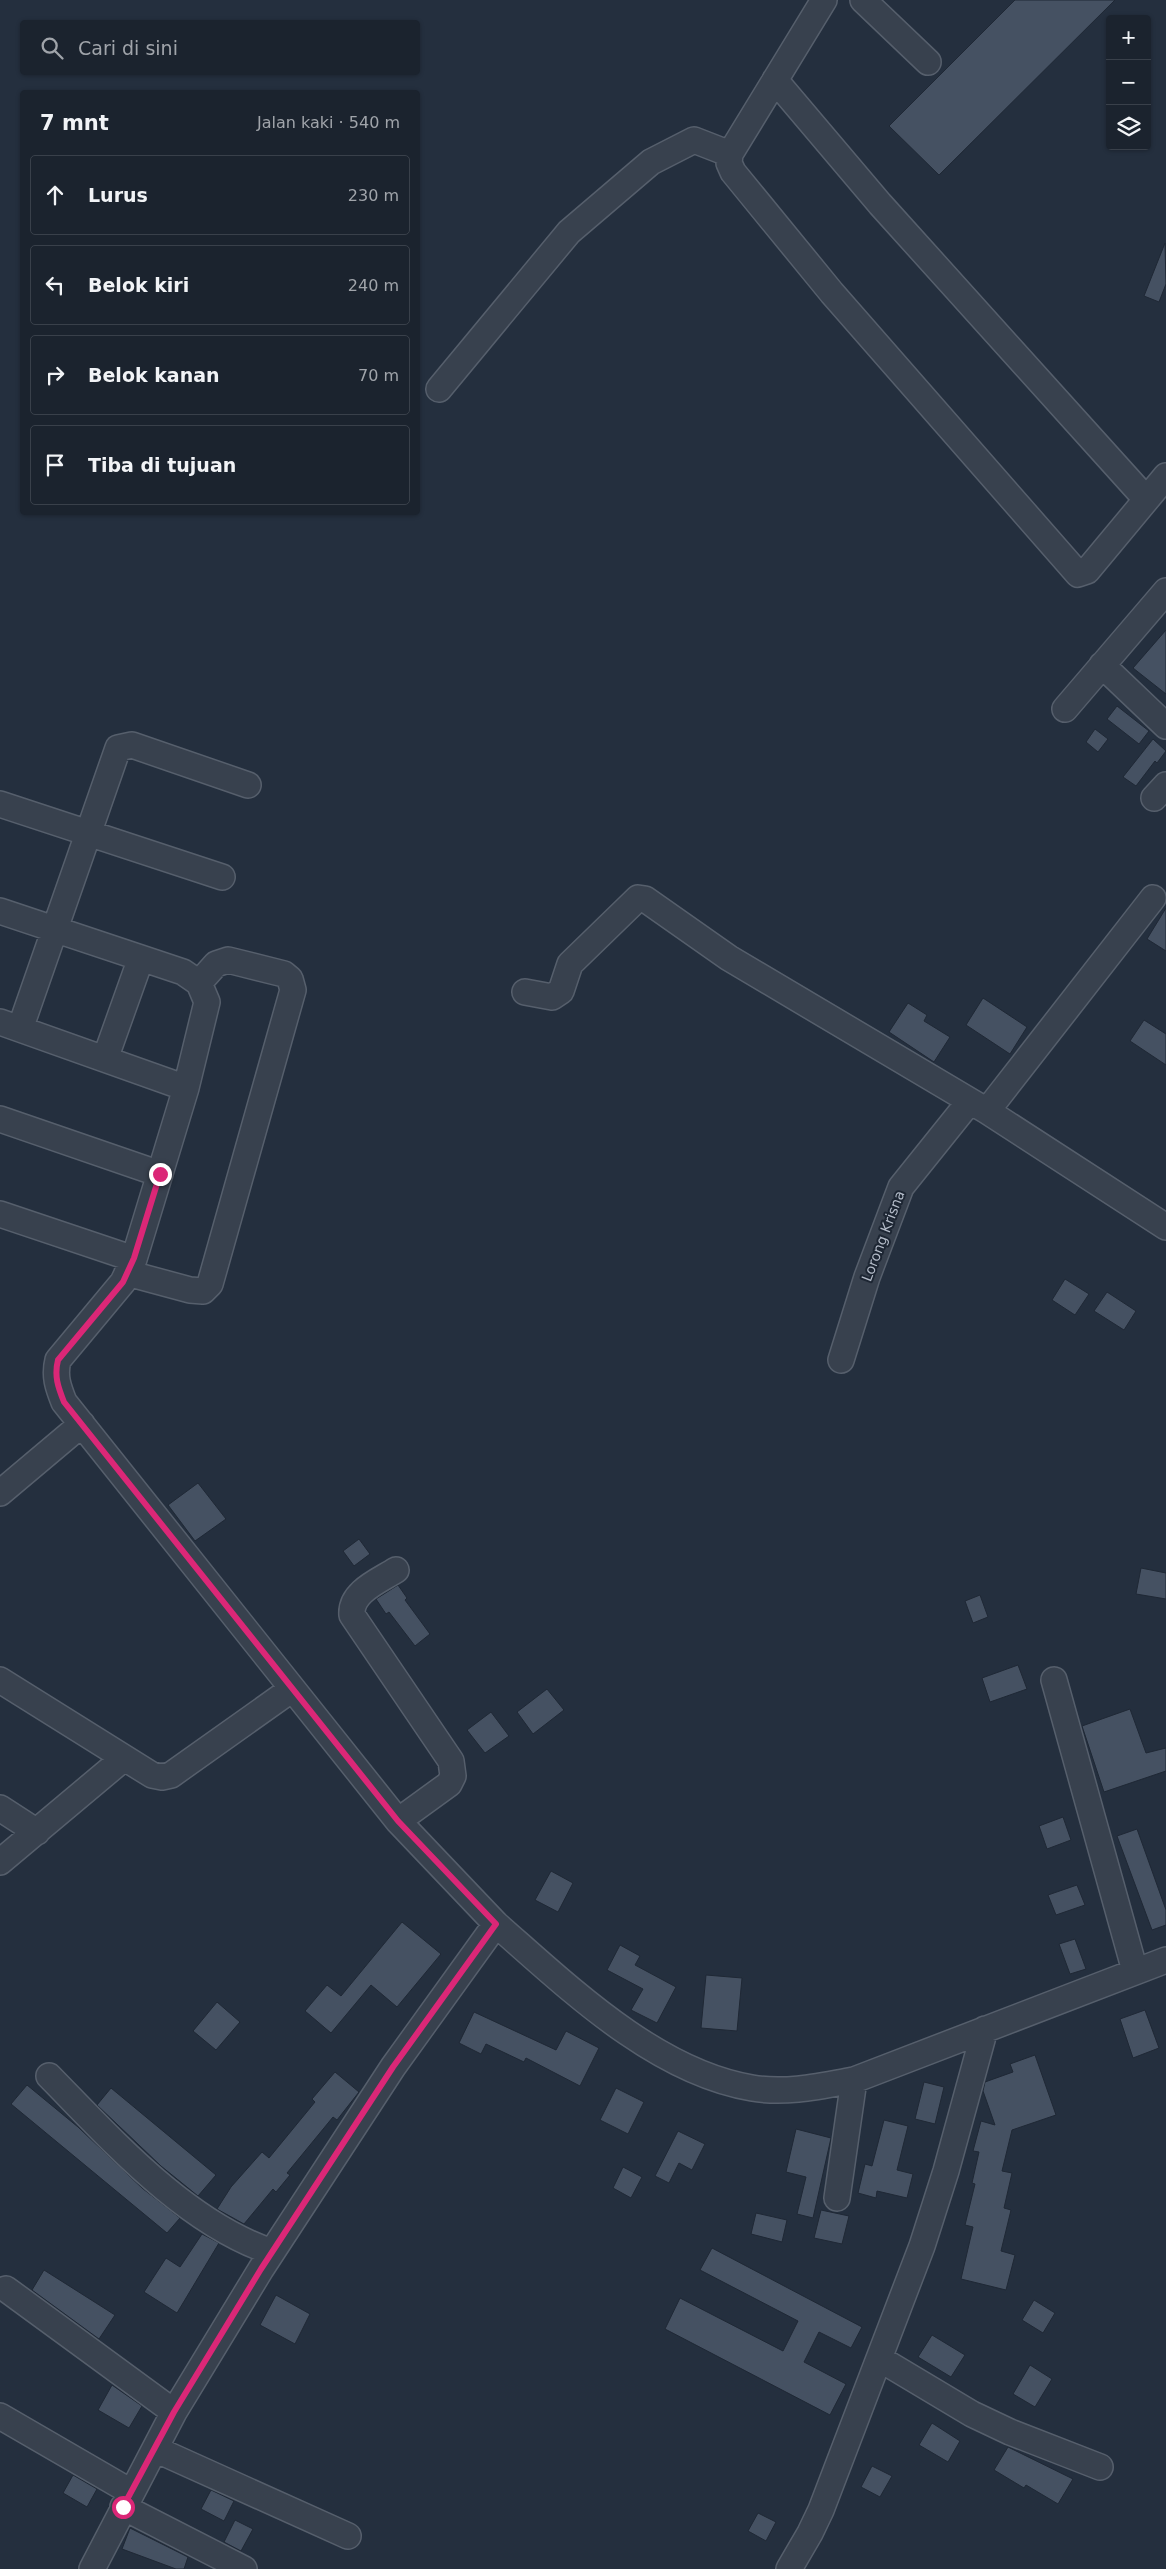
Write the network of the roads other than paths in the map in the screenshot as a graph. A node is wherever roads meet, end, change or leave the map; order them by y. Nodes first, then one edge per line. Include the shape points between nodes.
1 (824, 0) edge
2 (863, 0) edge
3 (928, 62) dead end
4 (775, 80) junction
5 (730, 154) junction
6 (439, 389) dead end
7 (1166, 476) edge
8 (1146, 499) junction
9 (1163, 599) edge
10 (1102, 666) junction
11 (1065, 709) dead end
12 (1166, 726) edge
13 (248, 785) dead end
14 (0, 804) edge
15 (87, 834) junction
16 (222, 877) dead end
17 (1153, 898) dead end
18 (0, 911) edge
19 (54, 929) junction
20 (141, 958) junction
21 (199, 983) junction
22 (524, 992) dead end
23 (10, 1025) edge
24 (105, 1059) junction
25 (186, 1088) junction
26 (978, 1106) junction
27 (0, 1119) edge
28 (160, 1174) junction
29 (0, 1214) edge
30 (1166, 1227) edge
31 (130, 1266) junction
32 (841, 1360) dead end
33 (82, 1424) junction
34 (0, 1494) edge
35 (396, 1570) dead end
36 (0, 1680) edge
37 (1054, 1680) dead end
38 (292, 1689) junction
39 (124, 1758) junction
40 (0, 1808) edge
41 (398, 1821) junction
42 (37, 1832) junction
43 (0, 1862) edge
44 (496, 1924) junction
45 (1166, 1960) edge
46 (1135, 1971) junction
47 (985, 2029) junction
48 (49, 2076) dead end
49 (854, 2080) junction
50 (836, 2198) dead end
51 (272, 2252) junction
52 (6, 2289) dead end
53 (880, 2359) junction
54 (174, 2412) junction
55 (0, 2416) edge
56 (155, 2449) junction
57 (1100, 2467) dead end
58 (127, 2500) junction
59 (348, 2536) dead end
60 (92, 2569) edge
61 (244, 2569) edge
62 (789, 2569) edge

1 - 4 street
2 - 3 street
4 - 5 street
4 - 8 street via 880,204
5 - 6 street via 694,140 651,162 569,232
5 - 8 street via 733,172 832,294 1075,572 1082,574 1087,571
7 - 8 street
9 - 10 street
10 - 11 street
10 - 12 street
13 - 15 street via 132,744 118,748
14 - 15 street
15 - 16 street
15 - 19 street
17 - 26 street, Lorong Krisna
18 - 19 street
19 - 20 street
19 - 23 street
20 - 21 street via 183,972
20 - 24 street
21 - 25 street via 207,1002
21 - 31 street via 216,964 228,960 284,974 293,990 210,1284 203,1290 190,1290
22 - 26 street via 552,997 562,991 570,964 638,898 645,898 729,958
23 - 24 street
24 - 25 street
25 - 28 street
26 - 30 street
26 - 32 street, Lorong Krisna via 901,1187 857,1306
27 - 28 street
28 - 31 street
29 - 31 street
31 - 33 street via 123,1282 64,1352 55,1371 64,1402
33 - 34 street
33 - 38 street
35 - 41 street via 357,1596 351,1606 352,1615 454,1769 449,1784
36 - 39 street
37 - 46 street
38 - 39 street via 171,1775 152,1775
38 - 41 street
39 - 42 street
40 - 42 street
41 - 44 street
42 - 43 street
44 - 49 street via 635,2038 688,2068 754,2088 810,2088
44 - 51 street via 393,2067
45 - 46 street
46 - 47 street
47 - 49 street
47 - 53 street via 946,2171
48 - 51 street via 110,2137 200,2215 248,2244
49 - 50 street
51 - 54 street
52 - 54 street
53 - 57 street via 972,2414
53 - 62 street via 821,2510
54 - 56 street
55 - 58 street
56 - 58 street
56 - 59 street
58 - 60 street
58 - 61 street

